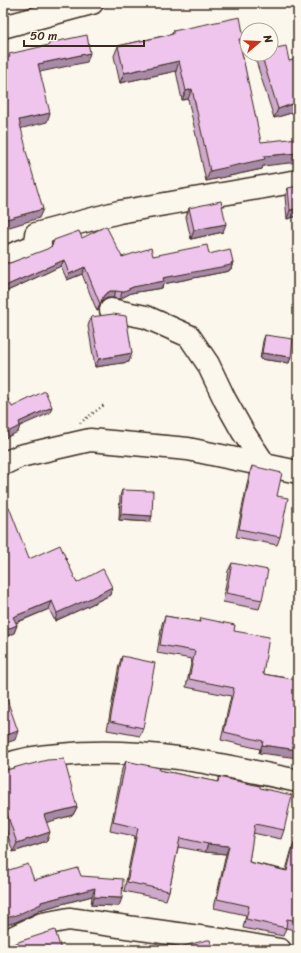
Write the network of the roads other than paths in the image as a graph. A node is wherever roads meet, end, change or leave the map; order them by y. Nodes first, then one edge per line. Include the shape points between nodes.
1 (92, 3) edge
2 (3, 27) edge
3 (298, 181) edge
4 (3, 258) edge
5 (112, 310) dead end
6 (3, 464) edge
7 (265, 465) junction
8 (298, 472) edge
9 (3, 766) edge
10 (298, 781) edge
11 (3, 942) edge
12 (280, 950) edge

1 - 2 street
3 - 4 street via 119,212 38,239
5 - 7 street via 146,317 189,336 208,364 243,432
6 - 7 street via 20,456 90,440 188,448
7 - 8 street
9 - 10 street via 16,761 81,752 158,755
11 - 12 street via 42,924 69,919

